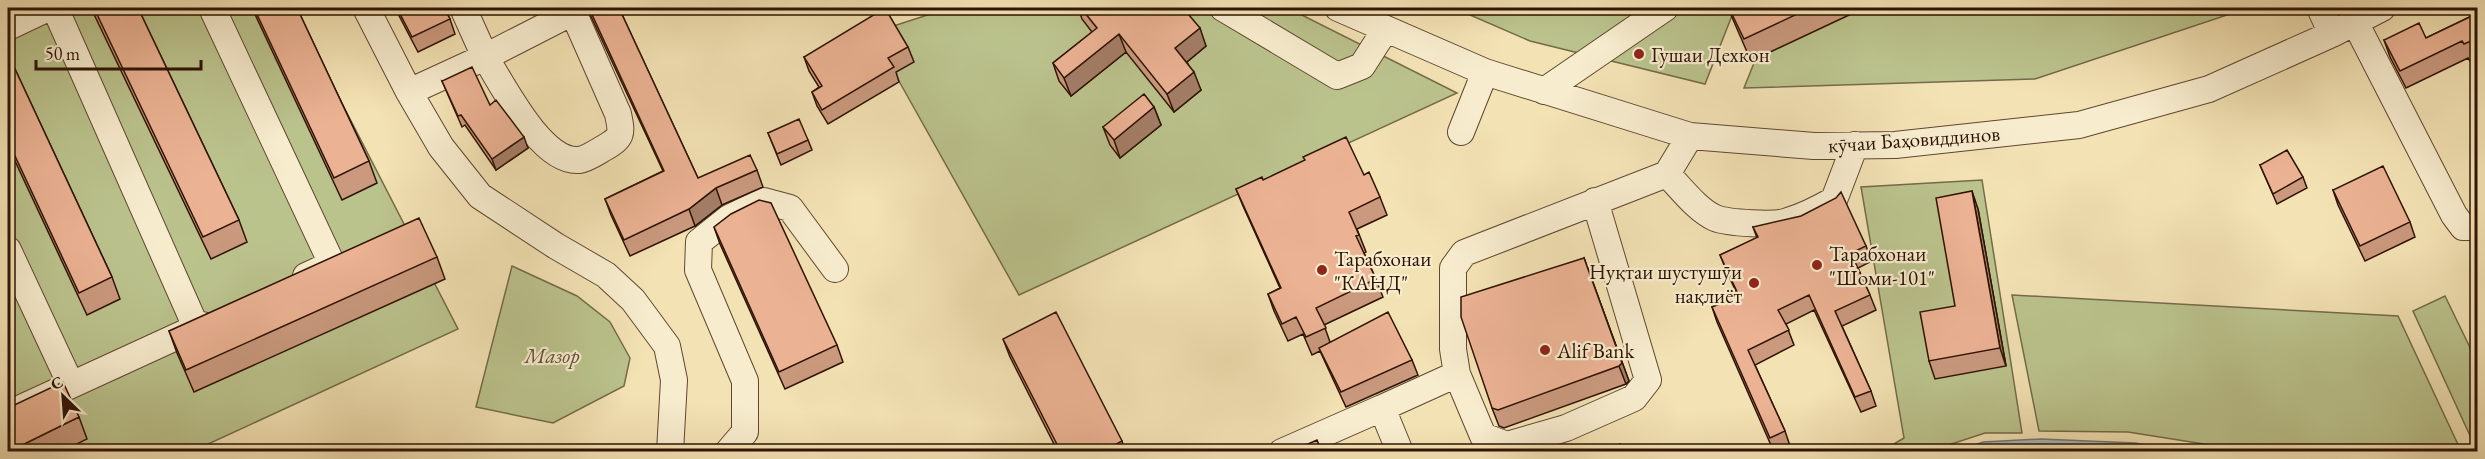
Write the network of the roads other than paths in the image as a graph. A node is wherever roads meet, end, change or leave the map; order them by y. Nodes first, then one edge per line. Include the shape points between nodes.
1 (48, 8) edge
2 (55, 8) edge
3 (212, 8) edge
4 (366, 8) edge
5 (463, 8) edge
6 (1223, 8) edge
7 (1338, 8) edge
8 (1665, 8) edge
9 (2320, 8) edge
10 (2382, 8) edge
11 (572, 10) edge
12 (2355, 22) junction
13 (8, 27) edge
14 (1385, 30) junction
15 (2332, 34) junction
16 (485, 57) junction
17 (1485, 72) junction
18 (1544, 91) junction
19 (409, 92) junction
20 (1461, 132) dead end
21 (1690, 136) junction
22 (1855, 145) junction
23 (1667, 174) junction
24 (1595, 201) junction
25 (2478, 227) edge
26 (8, 250) edge
27 (835, 268) dead end
28 (280, 289) edge
29 (227, 313) edge
30 (196, 327) junction
31 (1457, 374) junction
32 (71, 385) junction
33 (1382, 408) junction
34 (8, 414) edge
35 (670, 452) edge
36 (728, 452) edge
37 (1282, 452) edge
38 (1400, 452) edge

1 - 13 street
2 - 30 street
3 - 28 street via 332,264
4 - 19 street
5 - 16 street
6 - 14 street via 1337,76 1362,66
7 - 14 street, кӯчаи Баҳовиддинов
8 - 18 street
9 - 15 street
10 - 12 street, кӯчаи Баҳовиддинов
11 - 16 street
11 - 16 street via 618,114 621,133 617,141 595,153 581,160 566,159 551,150 535,135
12 - 15 street, кӯчаи Баҳовиддинов
12 - 25 street via 2454,215 2463,227
14 - 17 street, кӯчаи Баҳовиддинов
15 - 22 street, кӯчаи Баҳовиддинов via 2209,88 2079,125 1895,145
16 - 19 street
17 - 18 street, кӯчаи Баҳовиддинов
17 - 20 street
18 - 21 street, кӯчаи Баҳовиддинов
19 - 35 street via 441,147 480,196 606,275 633,300 667,346 674,380
21 - 22 street, кӯчаи Баҳовиддинов via 1814,146
21 - 23 street
22 - 23 street via 1834,200 1786,222 1715,218
23 - 24 street
24 - 31 street via 1464,253 1453,268 1453,349
24 - 31 street via 1648,380 1634,398 1566,428 1507,445 1483,436
26 - 32 street
27 - 36 street via 790,208 764,201 729,218 699,242 698,270 745,381 745,432
29 - 30 street
30 - 32 street
31 - 33 street
32 - 34 street
33 - 37 street
33 - 38 street

